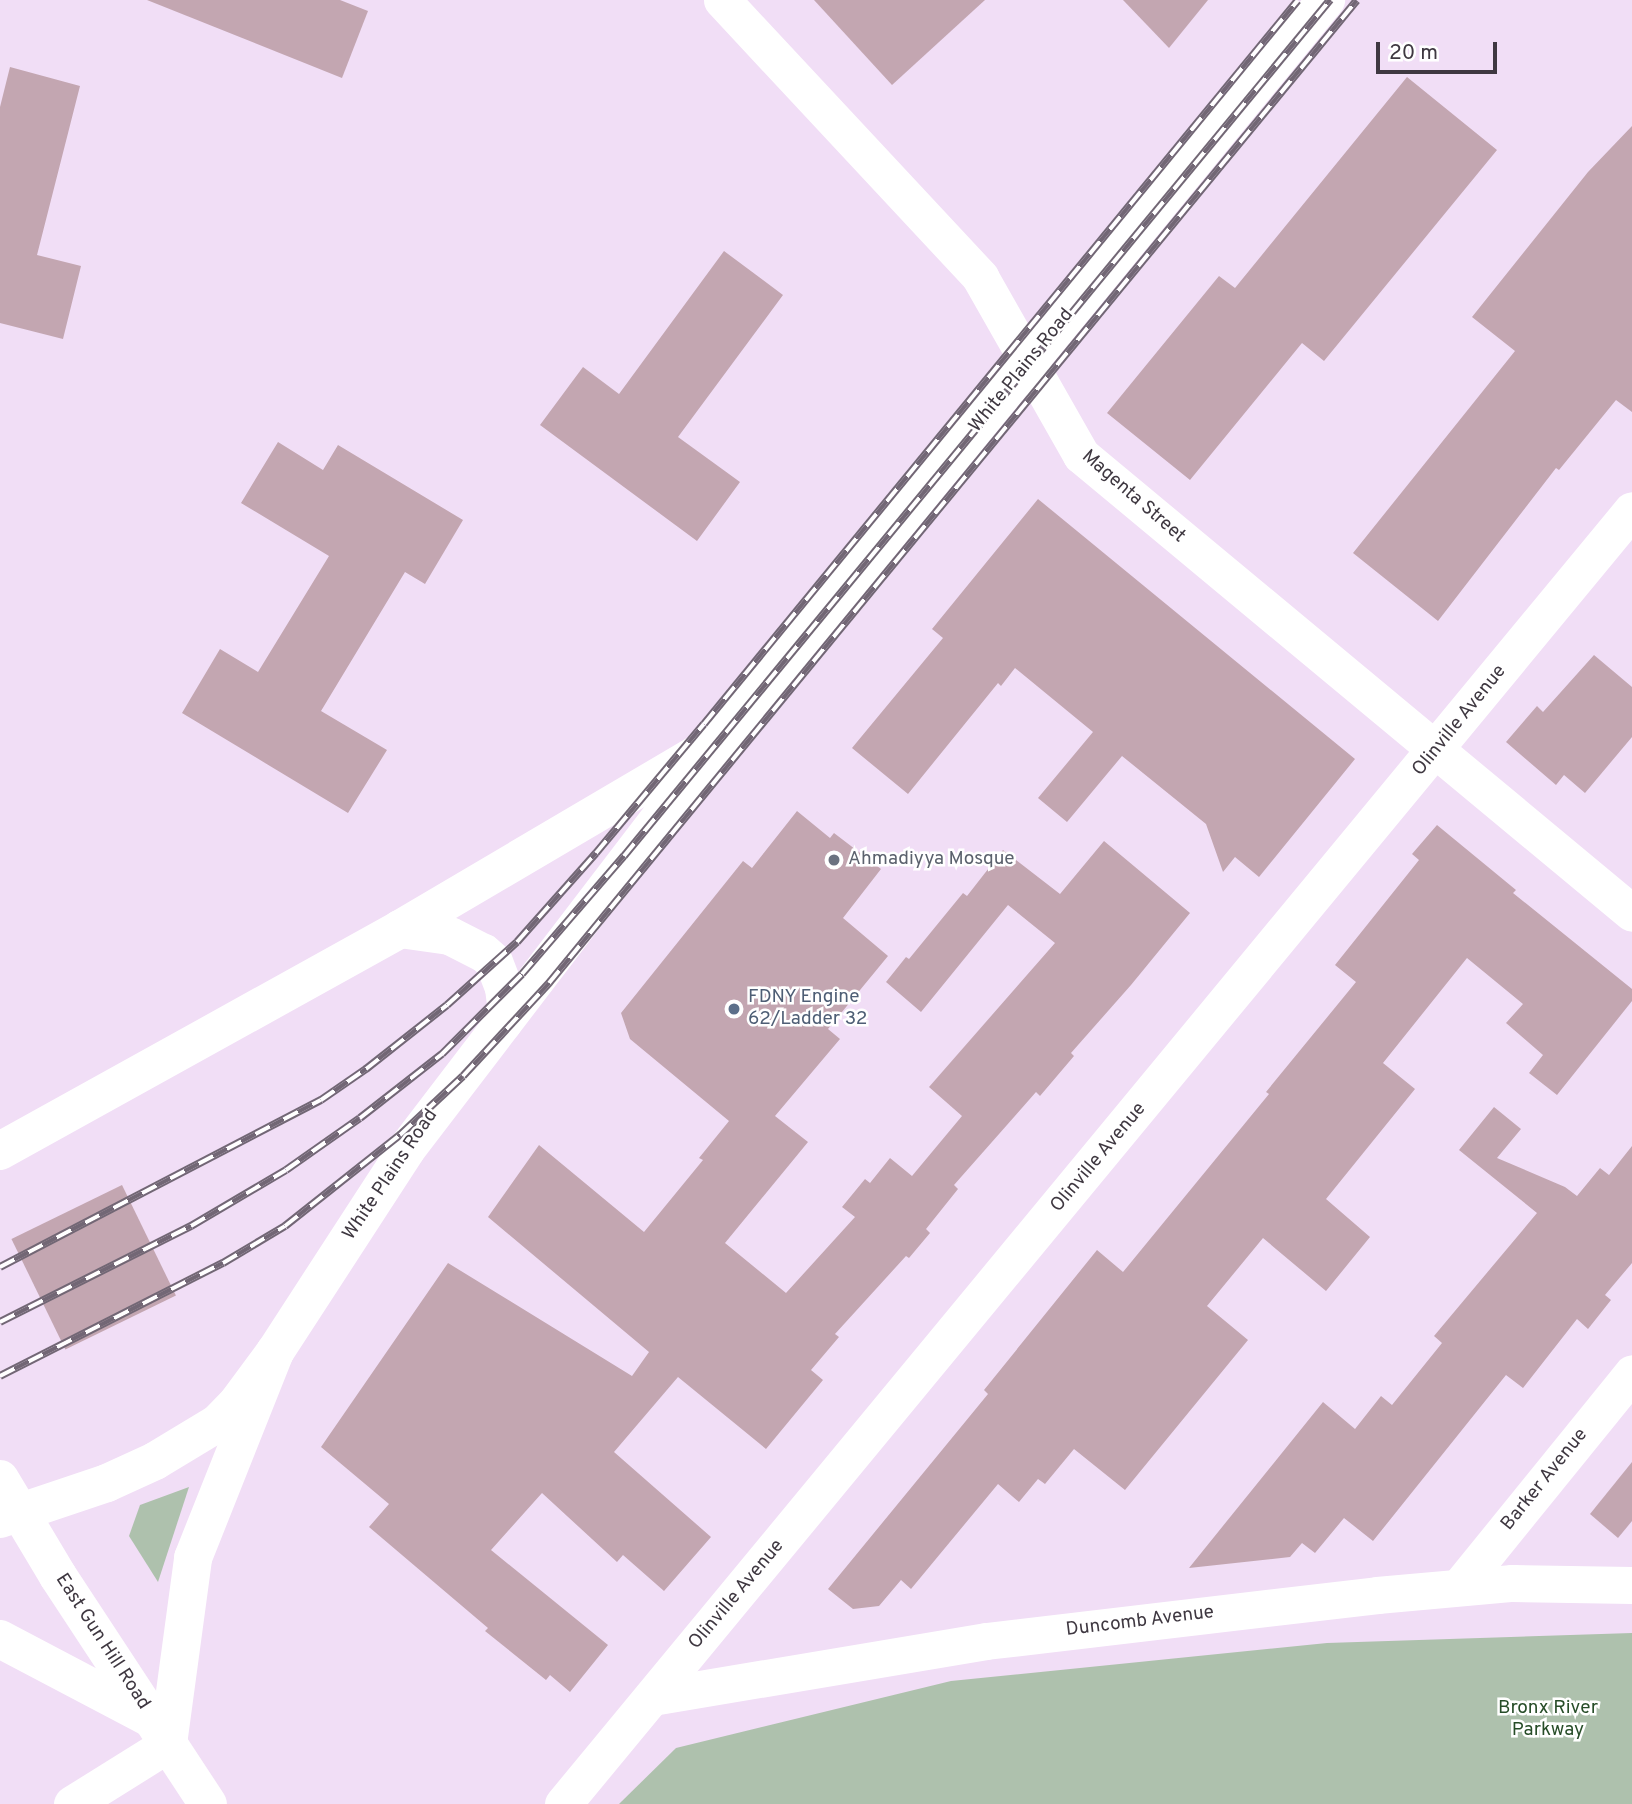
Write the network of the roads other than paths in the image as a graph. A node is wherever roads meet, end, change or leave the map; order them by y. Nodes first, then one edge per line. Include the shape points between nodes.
1 (722, 0) edge
2 (1326, 0) edge
3 (1028, 364) junction
4 (1632, 510) edge
5 (717, 743) junction
6 (1436, 751) junction
7 (1632, 913) edge
8 (400, 929) junction
9 (503, 1023) junction
10 (0, 1151) edge
11 (275, 1352) junction
12 (1632, 1373) edge
13 (6, 1503) edge
14 (1632, 1585) edge
15 (1459, 1587) junction
16 (0, 1639) edge
17 (652, 1697) junction
18 (160, 1732) junction
19 (72, 1804) edge
20 (208, 1804) edge
21 (563, 1804) edge

1 - 3 street, Magenta Street via 980,277
2 - 3 main road, White Plains Road
3 - 5 main road, White Plains Road
3 - 6 street, Magenta Street via 1081,455
4 - 6 street, Olinville Avenue
5 - 8 main road, White Plains Road
5 - 9 main road, White Plains Road
6 - 7 street, Magenta Street
6 - 17 street, Olinville Avenue
8 - 9 main road via 450,936 494,962 504,988
8 - 10 main road, White Plains Road
9 - 11 main road, White Plains Road via 406,1150
11 - 13 main road, White Plains Road via 218,1423 188,1442 107,1483
11 - 18 main road via 194,1558
12 - 15 street, Barker Avenue
13 - 18 main road, East Gun Hill Road
14 - 15 street, Duncomb Avenue
15 - 17 street, Duncomb Avenue via 973,1643
16 - 18 main road
17 - 21 street, Olinville Avenue
18 - 19 street
18 - 20 main road, East Gun Hill Road

